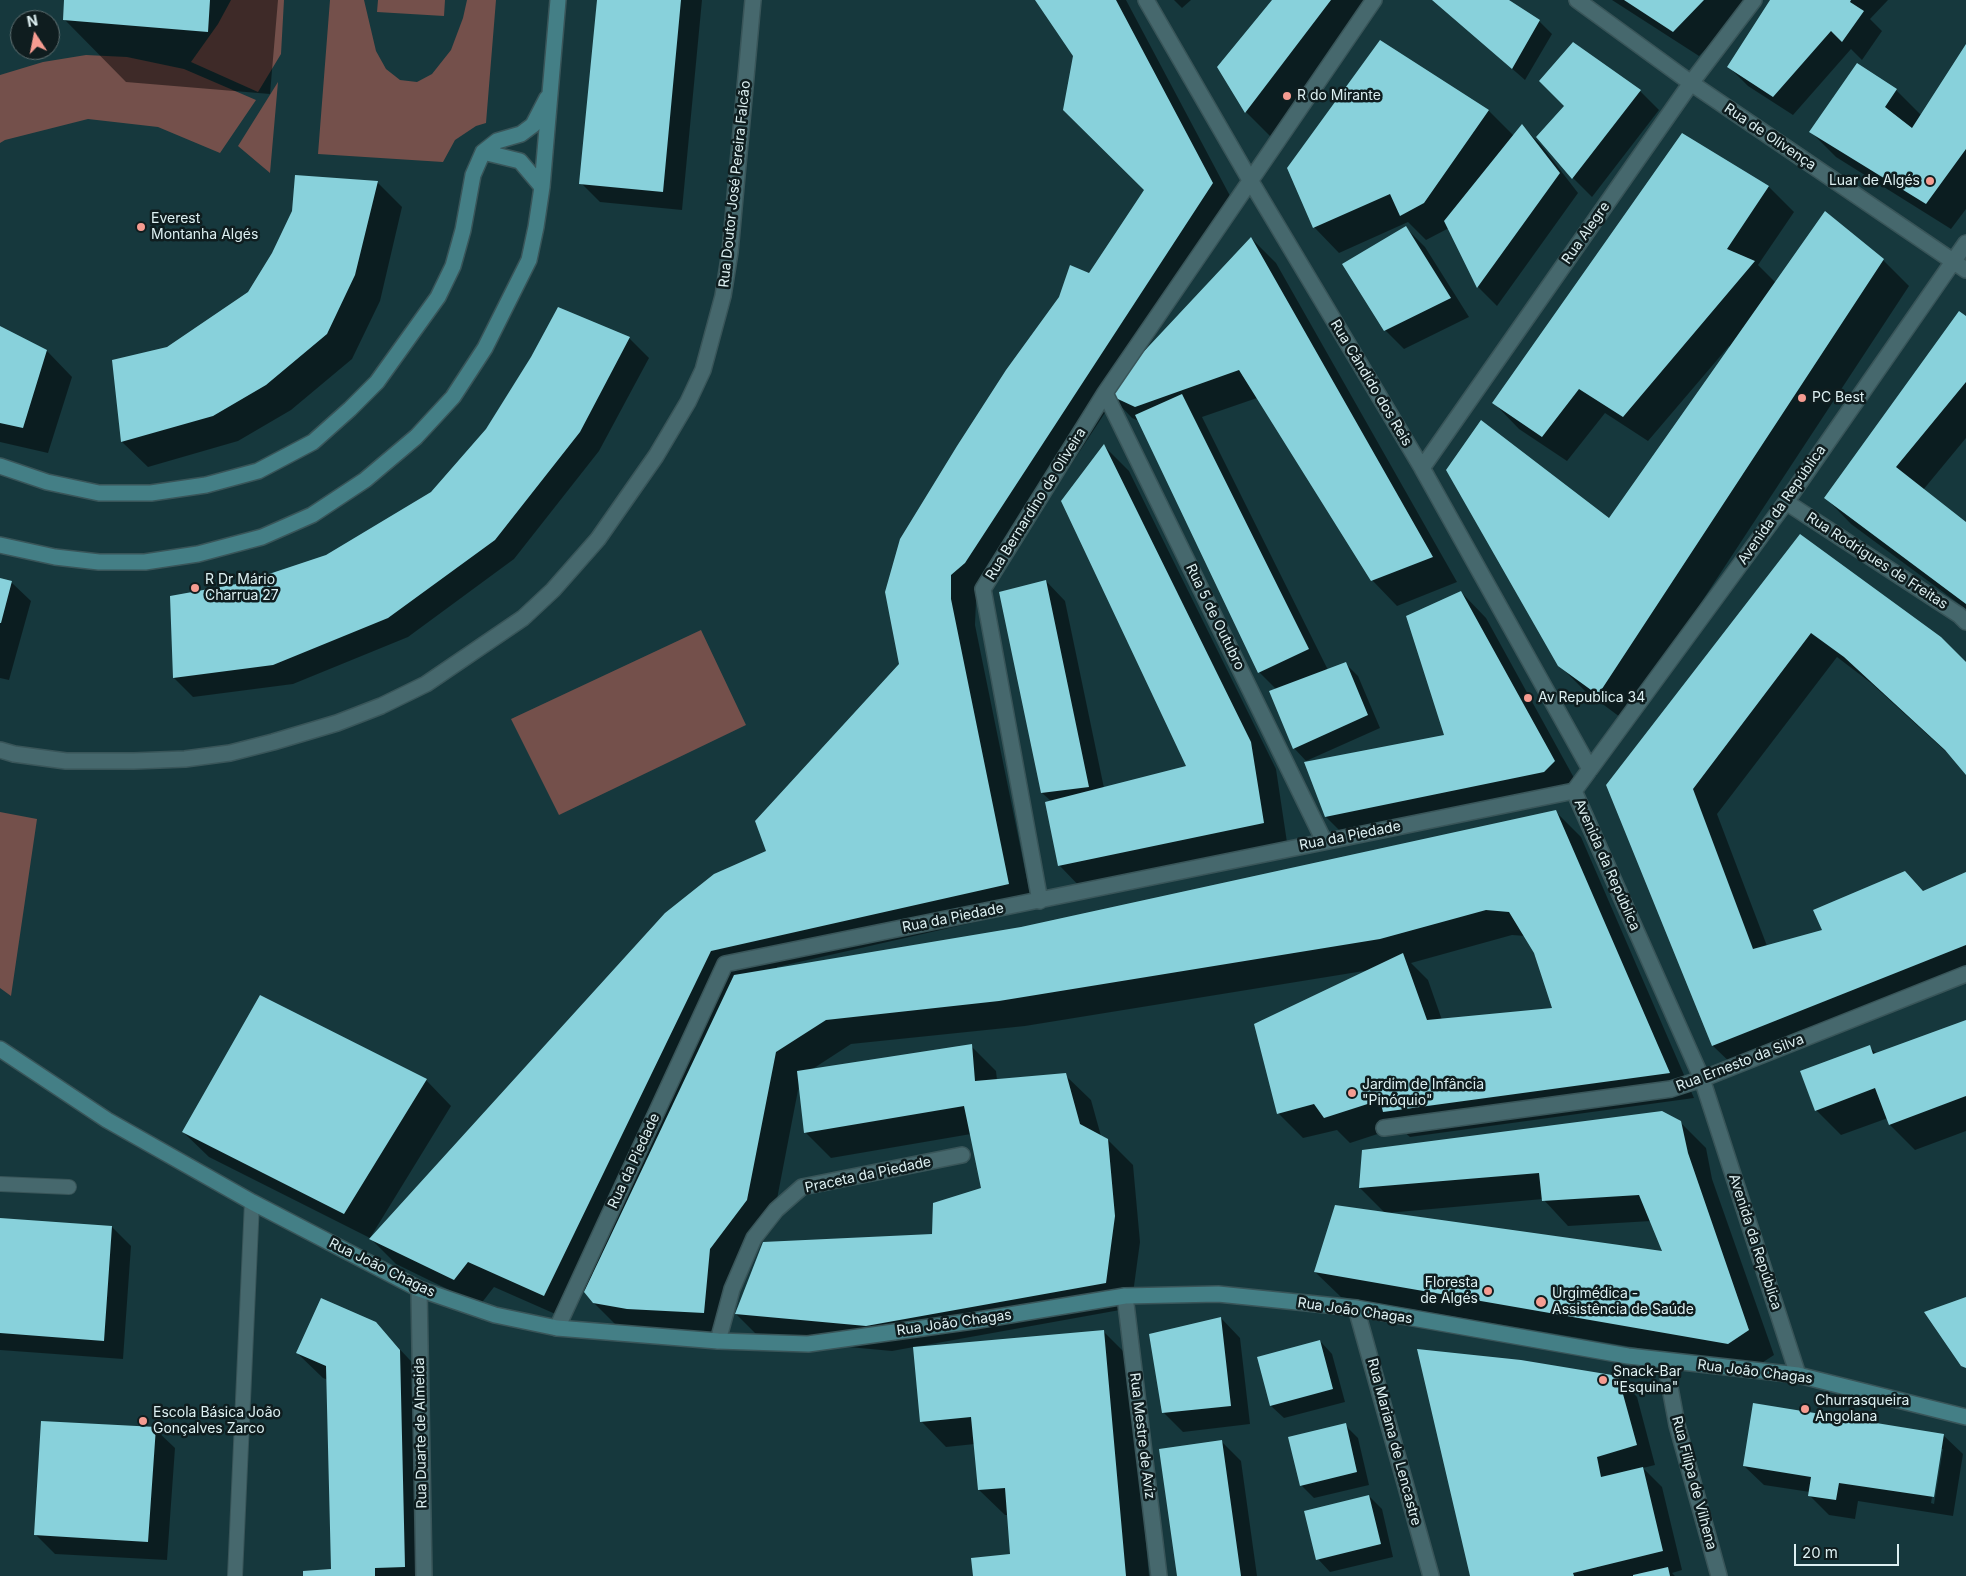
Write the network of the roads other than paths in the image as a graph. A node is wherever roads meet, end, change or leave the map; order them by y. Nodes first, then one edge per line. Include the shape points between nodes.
1 (558, 0) edge
2 (753, 0) edge
3 (1146, 0) edge
4 (1374, 0) edge
5 (1577, 0) edge
6 (1754, 0) edge
7 (1691, 83) junction
8 (551, 90) junction
9 (483, 152) junction
10 (1250, 180) junction
11 (542, 187) junction
12 (1966, 243) edge
13 (1953, 261) junction
14 (1966, 270) edge
15 (1105, 392) junction
16 (0, 466) edge
17 (1422, 468) junction
18 (1786, 502) junction
19 (0, 546) edge
20 (1966, 622) edge
21 (0, 750) edge
22 (1590, 769) junction
23 (1574, 791) junction
24 (1324, 841) junction
25 (1040, 901) junction
26 (1966, 974) edge
27 (0, 1049) edge
28 (1702, 1079) junction
29 (1384, 1128) dead end
30 (962, 1156) dead end
31 (0, 1184) edge
32 (69, 1187) dead end
33 (252, 1202) junction
34 (419, 1289) junction
35 (1125, 1296) junction
36 (1356, 1308) junction
37 (556, 1328) junction
38 (718, 1341) junction
39 (1665, 1361) junction
40 (1798, 1375) junction
41 (1966, 1417) edge
42 (235, 1576) edge
43 (424, 1576) edge
44 (1159, 1576) edge
45 (1430, 1576) edge
46 (1719, 1576) edge

1 - 8 street
2 - 21 street, Rua Doutor José Pereira Falcão via 730,252 723,296 703,370 656,456 598,539 553,590 523,618 426,684 381,706 273,742 230,753 134,761 66,761
3 - 10 street, Rua Cândido dos Reis
4 - 10 street, Rua Bernardino de Oliveira
5 - 7 street, Rua de Olivença
6 - 7 street, Rua Alegre
7 - 13 street, Rua de Olivença
7 - 17 street, Rua Alegre
8 - 9 street via 533,125 521,134 497,140
8 - 11 street
9 - 11 street via 520,161
9 - 16 street via 473,175 453,266 438,297 377,382 313,442 258,470 206,485 151,493 99,493 47,482
10 - 15 street, Rua Bernardino de Oliveira
10 - 17 street, Rua Cândido dos Reis
11 - 19 street via 528,260 485,348 447,403 416,437 365,480 312,515 270,533 198,554 145,562 99,562
12 - 13 street, Avenida da República
13 - 14 street, Rua de Olivença
13 - 18 street, Avenida da República
15 - 24 street, Rua 5 de Outubro
15 - 25 street, Rua Bernardino de Oliveira via 984,589
17 - 22 street, Rua Cândido dos Reis
18 - 20 street, Rua Rodrigues de Freitas
18 - 22 street, Avenida da República
22 - 23 street, Avenida da República
23 - 24 street, Rua da Piedade
23 - 28 street, Avenida da República
24 - 25 street, Rua da Piedade
25 - 37 street, Rua da Piedade via 725,964
26 - 28 street, Rua Ernesto da Silva
27 - 33 street, Rua João Chagas via 107,1120
28 - 29 street, Rua Ernesto da Silva via 1672,1089
28 - 40 street, Avenida da República
30 - 38 street, Praceta da Piedade via 802,1187 776,1210 754,1238 732,1289
31 - 32 lane
33 - 34 street, Rua João Chagas
33 - 42 lane
34 - 37 street, Rua João Chagas via 495,1315
34 - 43 street, Rua Duarte de Almeida
35 - 36 street, Rua João Chagas via 1218,1294
35 - 38 street, Rua João Chagas via 808,1344
35 - 44 street, Rua Mestre de Aviz
36 - 39 street, Rua João Chagas
36 - 45 street, Rua Mariana de Lencastre
37 - 38 street, Rua João Chagas
39 - 40 street, Rua João Chagas
39 - 46 street, Rua Filipa de Vilhena via 1677,1424
40 - 41 street, Rua João Chagas

